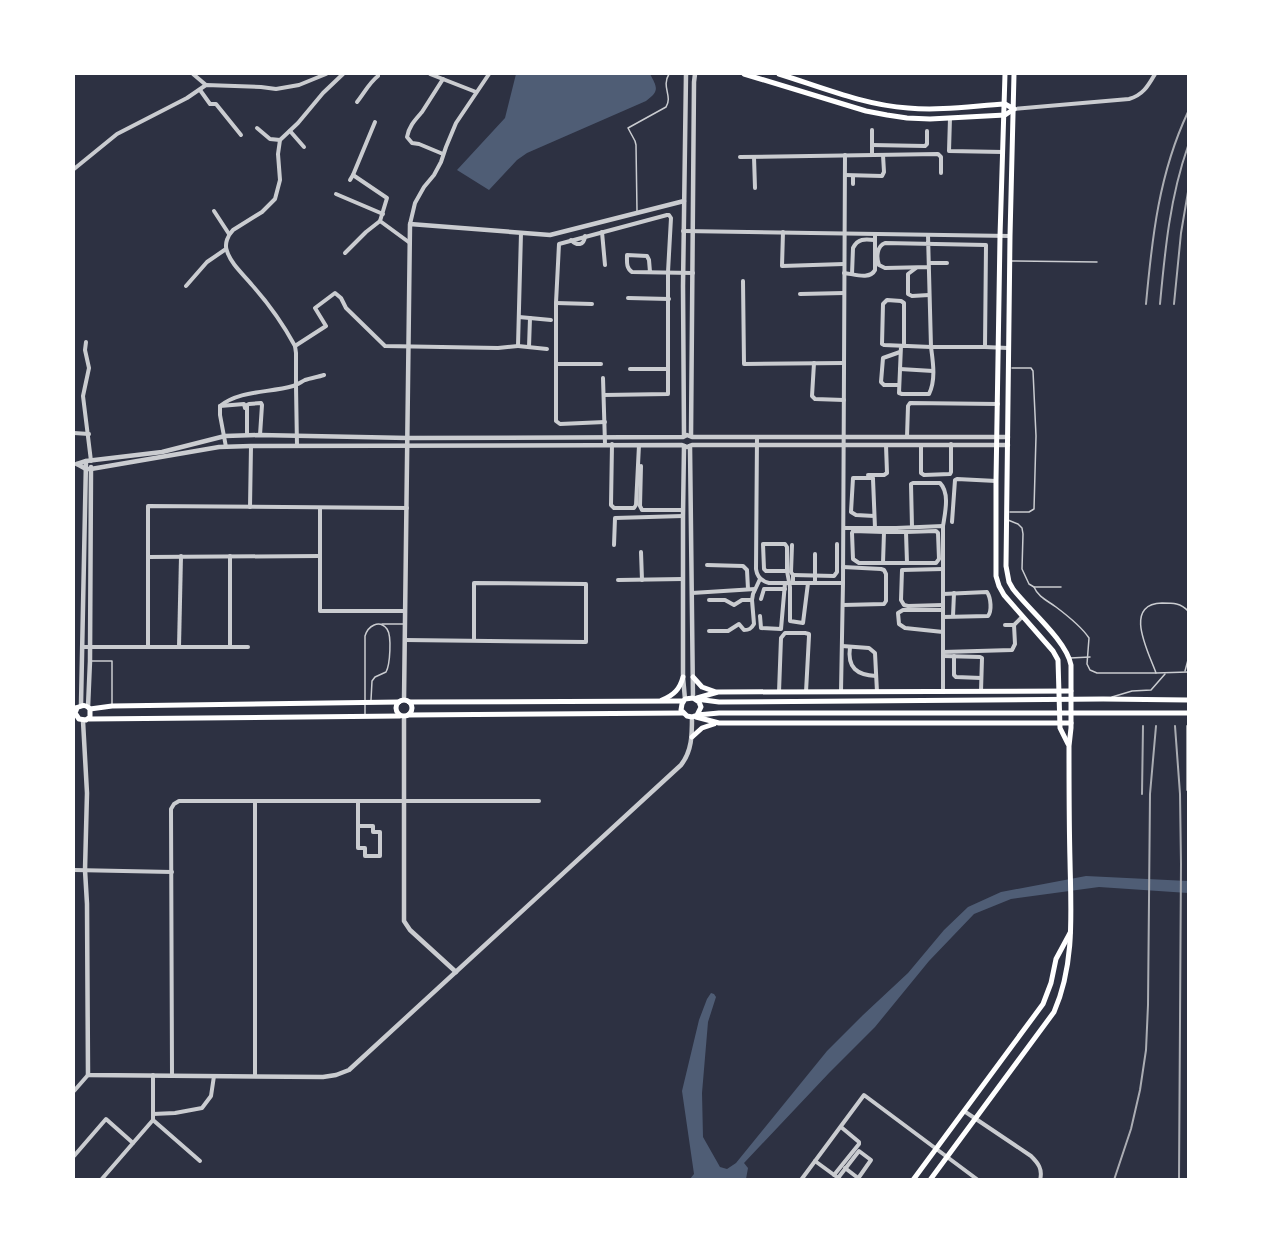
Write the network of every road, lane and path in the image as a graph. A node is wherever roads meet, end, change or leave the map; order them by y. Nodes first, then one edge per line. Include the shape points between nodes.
1 (193, 74) edge
2 (326, 74) edge
3 (343, 74) edge
4 (378, 74) edge
5 (430, 74) edge
6 (489, 74) edge
7 (686, 74) edge
8 (695, 74) edge
9 (744, 74) edge
10 (779, 74) edge
11 (1005, 74) edge
12 (1014, 74) edge
13 (1155, 74) edge
14 (669, 75) edge
15 (443, 79) junction
16 (206, 85) junction
17 (200, 90) junction
18 (477, 92) junction
19 (357, 102) dead end
20 (1005, 104) junction
21 (1014, 110) junction
22 (1005, 115) junction
23 (950, 118) junction
24 (375, 122) dead end
25 (257, 128) dead end
26 (872, 130) dead end
27 (290, 131) junction
28 (927, 131) dead end
29 (241, 135) dead end
30 (280, 140) junction
31 (872, 145) junction
32 (925, 146) junction
33 (304, 147) dead end
34 (1003, 152) junction
35 (443, 154) junction
36 (925, 154) junction
37 (845, 155) junction
38 (872, 155) junction
39 (883, 155) junction
40 (740, 157) dead end
41 (754, 157) junction
42 (74, 169) edge
43 (941, 172) dead end
44 (845, 175) junction
45 (853, 176) junction
46 (853, 184) dead end
47 (755, 188) dead end
48 (336, 194) dead end
49 (684, 201) junction
50 (214, 211) dead end
51 (637, 213) junction
52 (383, 214) junction
53 (380, 222) junction
54 (410, 224) junction
55 (683, 231) junction
56 (693, 231) junction
57 (602, 232) junction
58 (783, 232) junction
59 (521, 233) junction
60 (844, 233) junction
61 (229, 234) junction
62 (875, 234) junction
63 (928, 235) junction
64 (1000, 236) junction
65 (1010, 236) junction
66 (875, 240) junction
67 (410, 243) junction
68 (929, 243) junction
69 (226, 249) junction
70 (345, 253) dead end
71 (1010, 261) junction
72 (1097, 262) dead end
73 (946, 263) dead end
74 (844, 264) junction
75 (605, 265) dead end
76 (928, 265) junction
77 (919, 267) junction
78 (650, 272) junction
79 (668, 272) junction
80 (683, 273) junction
81 (693, 273) junction
82 (844, 273) junction
83 (852, 274) junction
84 (743, 281) dead end
85 (186, 286) dead end
86 (844, 293) junction
87 (800, 294) dead end
88 (929, 295) junction
89 (628, 298) dead end
90 (669, 299) junction
91 (556, 303) junction
92 (592, 304) dead end
93 (519, 317) junction
94 (530, 318) junction
95 (551, 320) dead end
96 (86, 342) dead end
97 (295, 346) junction
98 (409, 346) junction
99 (518, 346) junction
100 (529, 347) junction
101 (931, 347) junction
102 (985, 347) junction
103 (902, 348) junction
104 (999, 348) junction
105 (1009, 348) junction
106 (547, 349) dead end
107 (814, 363) junction
108 (844, 363) junction
109 (557, 364) junction
110 (601, 364) dead end
111 (1012, 368) dead end
112 (630, 369) dead end
113 (668, 369) junction
114 (900, 369) junction
115 (933, 371) junction
116 (324, 375) dead end
117 (603, 378) dead end
118 (899, 385) junction
119 (296, 386) junction
120 (604, 395) junction
121 (844, 399) junction
122 (998, 404) junction
123 (220, 406) junction
124 (604, 422) junction
125 (74, 433) edge
126 (89, 434) junction
127 (246, 435) junction
128 (260, 435) junction
129 (225, 436) junction
130 (298, 436) junction
131 (606, 437) junction
132 (683, 437) junction
133 (691, 437) junction
134 (757, 437) junction
135 (844, 437) junction
136 (907, 437) junction
137 (997, 437) junction
138 (1008, 437) junction
139 (408, 438) junction
140 (605, 444) junction
141 (612, 444) junction
142 (951, 444) junction
143 (1008, 444) junction
144 (640, 445) junction
145 (757, 445) junction
146 (844, 445) junction
147 (886, 445) junction
148 (921, 445) junction
149 (997, 445) junction
150 (251, 446) junction
151 (297, 446) junction
152 (407, 446) junction
153 (683, 446) junction
154 (691, 446) junction
155 (226, 447) junction
156 (88, 461) junction
157 (75, 464) edge
158 (88, 469) junction
159 (844, 476) junction
160 (996, 481) junction
161 (852, 492) junction
162 (844, 493) junction
163 (250, 507) junction
164 (320, 508) junction
165 (407, 508) junction
166 (1010, 512) dead end
167 (683, 513) junction
168 (874, 516) junction
169 (944, 518) junction
170 (1007, 519) junction
171 (943, 526) junction
172 (912, 527) junction
173 (844, 528) junction
174 (875, 528) junction
175 (896, 530) junction
176 (884, 532) junction
177 (906, 532) junction
178 (756, 544) junction
179 (763, 544) junction
180 (837, 544) dead end
181 (614, 545) dead end
182 (792, 545) dead end
183 (641, 552) dead end
184 (815, 554) dead end
185 (181, 556) junction
186 (230, 556) junction
187 (320, 556) junction
188 (148, 557) junction
189 (883, 563) junction
190 (907, 563) junction
191 (707, 566) dead end
192 (843, 567) junction
193 (943, 569) junction
194 (787, 571) junction
195 (793, 575) junction
196 (815, 576) junction
197 (683, 579) junction
198 (760, 579) junction
199 (618, 580) dead end
200 (642, 580) junction
201 (789, 583) junction
202 (808, 583) junction
203 (815, 583) junction
204 (843, 583) junction
205 (1034, 587) junction
206 (1062, 587) dead end
207 (748, 589) junction
208 (755, 589) junction
209 (785, 589) junction
210 (692, 593) junction
211 (954, 593) junction
212 (943, 594) junction
213 (761, 599) dead end
214 (709, 600) dead end
215 (752, 600) junction
216 (843, 605) junction
217 (943, 608) junction
218 (1188, 610) edge
219 (405, 611) junction
220 (760, 616) dead end
221 (943, 616) junction
222 (953, 616) junction
223 (1022, 616) junction
224 (378, 624) junction
225 (405, 624) junction
226 (1005, 625) dead end
227 (1014, 625) junction
228 (709, 631) dead end
229 (943, 632) junction
230 (405, 640) junction
231 (474, 640) junction
232 (230, 646) junction
233 (248, 646) dead end
234 (842, 646) junction
235 (82, 647) junction
236 (90, 647) junction
237 (148, 647) junction
238 (179, 647) junction
239 (850, 647) junction
240 (943, 654) junction
241 (954, 656) junction
242 (1090, 657) dead end
243 (1069, 658) junction
244 (1188, 660) edge
245 (90, 661) junction
246 (1185, 671) junction
247 (1188, 672) edge
248 (1156, 673) junction
249 (1167, 673) junction
250 (876, 676) junction
251 (683, 677) junction
252 (693, 677) junction
253 (981, 678) junction
254 (981, 691) junction
255 (1060, 691) junction
256 (1071, 691) junction
257 (718, 692) junction
258 (779, 692) junction
259 (806, 692) junction
260 (841, 692) junction
261 (877, 692) junction
262 (943, 692) junction
263 (695, 699) junction
264 (1103, 699) junction
265 (684, 700) junction
266 (1188, 700) edge
267 (404, 701) junction
268 (661, 701) junction
269 (368, 702) junction
270 (112, 706) junction
271 (77, 707) edge
272 (89, 708) junction
273 (682, 713) junction
274 (1188, 713) edge
275 (365, 716) junction
276 (404, 716) junction
277 (695, 716) junction
278 (75, 718) edge
279 (86, 720) junction
280 (719, 723) junction
281 (1060, 723) junction
282 (1071, 723) junction
283 (692, 737) junction
284 (1069, 746) junction
285 (255, 801) junction
286 (358, 801) junction
287 (404, 801) junction
288 (539, 801) dead end
289 (358, 826) junction
290 (74, 870) edge
291 (85, 870) junction
292 (172, 872) junction
293 (1071, 932) junction
294 (456, 972) junction
295 (88, 1075) junction
296 (153, 1075) junction
297 (172, 1075) junction
298 (213, 1076) junction
299 (255, 1076) junction
300 (74, 1091) edge
301 (964, 1111) junction
302 (153, 1117) junction
303 (975, 1119) junction
304 (841, 1127) junction
305 (133, 1143) junction
306 (936, 1148) junction
307 (74, 1156) edge
308 (947, 1156) junction
309 (200, 1161) dead end
310 (815, 1161) junction
311 (845, 1168) junction
312 (838, 1177) edge
313 (101, 1179) edge
314 (801, 1179) edge
315 (857, 1179) edge
316 (913, 1179) edge
317 (930, 1179) edge
318 (978, 1179) edge
319 (1040, 1179) edge

1 - 16 street
2 - 16 street via 299,85 276,88
3 - 27 street
4 - 19 street
5 - 15 street
6 - 18 street
7 - 49 street
8 - 56 street
9 - 23 main road via 867,111 907,118
10 - 20 main road via 869,102 908,108
11 - 20 main road
12 - 21 main road
13 - 21 street via 1144,92 1130,99
14 - 51 lane via 665,85 669,99 666,107 628,128 636,145
15 - 18 street
15 - 35 street via 412,122 407,136 412,143
16 - 17 street
17 - 29 street
17 - 42 street via 117,134
18 - 35 street via 456,123
20 - 21 main road
20 - 22 main road
21 - 22 main road
21 - 65 main road
22 - 23 main road
22 - 34 main road
23 - 34 street via 949,151
24 - 52 street via 352,177 387,198
25 - 30 street via 270,139
26 - 31 street
27 - 30 street
27 - 33 street
28 - 32 street
30 - 61 street via 280,180 275,199
31 - 32 street
31 - 38 street
32 - 36 street
34 - 64 main road
35 - 54 street via 416,203
36 - 39 street
36 - 43 street via 941,157
37 - 38 street
37 - 41 street
37 - 44 street
38 - 39 street
39 - 45 street via 882,176
40 - 41 street
41 - 47 street
44 - 45 street
44 - 60 street
45 - 46 street
48 - 52 street
49 - 51 street
49 - 55 street
50 - 61 street
51 - 59 street via 550,235
52 - 53 street
53 - 67 street
53 - 70 street
54 - 59 street
54 - 67 street
55 - 56 street
55 - 80 street
56 - 58 street
56 - 81 street
57 - 75 street
57 - 79 street via 669,215
57 - 91 street via 559,244
58 - 60 street
58 - 74 street via 783,266
59 - 93 street
60 - 62 street
60 - 74 street
61 - 69 street
62 - 63 street
62 - 66 street
63 - 64 street
63 - 68 street
64 - 65 street
64 - 104 main road
65 - 71 main road
66 - 83 street via 859,240 854,245
66 - 83 street via 874,273
67 - 98 street
68 - 76 street
68 - 77 street via 885,243 879,248 879,265 885,268
68 - 102 street via 986,245
69 - 85 street via 207,262
69 - 97 street
71 - 72 lane
71 - 105 main road
73 - 76 street
74 - 82 street
76 - 77 street
76 - 88 street
77 - 88 street via 908,274 908,294
78 - 78 street via 632,272 627,255 647,256
78 - 79 street
79 - 80 street
79 - 90 street
80 - 81 street
80 - 132 street
81 - 133 street
82 - 83 street
82 - 86 street
84 - 107 street via 744,364
86 - 87 street
86 - 108 street
88 - 101 street
89 - 90 street
90 - 113 street
91 - 92 street
91 - 109 street
93 - 94 street
93 - 99 street
94 - 95 street
94 - 100 street
96 - 126 street via 89,368 83,396
97 - 98 street via 326,326 315,308 335,293 382,344
97 - 119 street
98 - 99 street
98 - 139 street
99 - 100 street
100 - 106 street
101 - 102 street
101 - 103 street
101 - 115 street
102 - 104 street
103 - 103 street via 882,344 883,304 887,300 904,303
103 - 114 street
103 - 118 street via 882,359 883,384
104 - 105 street
104 - 122 main road
105 - 138 main road
107 - 108 street
107 - 121 street via 812,396
108 - 121 street
109 - 110 street
109 - 124 street via 557,422
111 - 166 lane via 1033,371 1035,509
112 - 113 street
113 - 120 street via 666,395
114 - 115 street
114 - 118 street
115 - 118 street via 929,393 900,394
116 - 119 street
117 - 120 street
119 - 123 street via 238,396
119 - 130 street
120 - 124 street
121 - 135 street
122 - 136 street via 910,403
122 - 137 main road
123 - 127 street via 245,405
123 - 129 street
124 - 131 street
125 - 126 street
126 - 156 street
127 - 128 street
127 - 128 street via 247,405 261,403
127 - 129 street
128 - 130 street
129 - 155 street
129 - 156 street via 162,452
130 - 139 street
130 - 151 street
131 - 132 street
131 - 139 street
131 - 140 street
132 - 133 street
132 - 153 street
133 - 134 street
133 - 154 street
134 - 135 street
134 - 145 street
135 - 136 street
135 - 146 street
136 - 137 street
137 - 138 street
137 - 149 main road
138 - 143 main road
139 - 152 street
140 - 141 street
140 - 152 street
141 - 144 street
141 - 144 street via 614,508 634,508 636,504
142 - 148 street
142 - 148 street via 950,474 924,475
142 - 149 street
143 - 149 street
143 - 170 main road
144 - 153 street
144 - 167 street via 640,508
145 - 146 street
145 - 154 street
145 - 178 street
146 - 147 street
146 - 159 street
147 - 148 street
147 - 159 street via 885,475
149 - 160 main road
150 - 151 street
150 - 155 street
150 - 163 street
151 - 152 street
152 - 165 street
153 - 154 street
153 - 167 street
154 - 210 street
155 - 158 street
156 - 157 street
156 - 158 street
157 - 158 street
158 - 235 street
158 - 236 street
159 - 162 street
160 - 169 street via 954,480 952,520
160 - 223 main road via 996,576 1004,595
161 - 162 street
161 - 168 street via 851,512
161 - 168 street via 853,478 873,478
162 - 173 street
163 - 164 street
163 - 188 street via 148,506
164 - 165 street
164 - 187 street
165 - 219 street
167 - 181 street via 615,518
167 - 197 street
168 - 174 street
169 - 171 street
169 - 172 street via 943,485 913,483
170 - 205 lane via 1022,528 1022,569
170 - 243 main road via 1009,582
171 - 172 street
171 - 193 street
172 - 175 street
173 - 174 street
173 - 192 street
174 - 175 street
175 - 176 street
175 - 177 street
176 - 189 street
176 - 189 street via 852,533 855,562
177 - 190 street
177 - 190 street via 936,531 939,535 936,563
178 - 179 street
178 - 198 street
179 - 194 street via 764,569
179 - 194 street via 786,545
180 - 196 street via 836,574
182 - 195 street
183 - 200 street
184 - 196 street
185 - 186 street
185 - 188 street
185 - 238 street
186 - 187 street
186 - 232 street
187 - 219 street via 320,611
188 - 237 street
189 - 190 street
191 - 207 street via 745,567
192 - 204 street
192 - 216 street via 884,570 886,601
193 - 212 street
193 - 217 street via 905,569 901,573 904,605
194 - 201 street
195 - 196 street
195 - 201 street
196 - 203 street
197 - 200 street
197 - 251 street
198 - 201 street
198 - 208 street
199 - 200 street
201 - 202 street
201 - 202 street via 789,620 801,623
201 - 209 street
202 - 203 street
203 - 204 street
204 - 216 street
205 - 206 lane
205 - 248 lane via 1089,638 1090,670
207 - 208 street
207 - 210 street
208 - 215 street
209 - 213 street via 764,589
209 - 220 street via 781,628 761,628
210 - 252 street
211 - 212 street
211 - 222 street
211 - 222 street via 987,592 991,611 988,616
212 - 217 street
214 - 215 street via 725,600 734,605
215 - 228 street via 754,624 749,630 739,624 728,631
216 - 234 street
217 - 221 street
217 - 229 street via 898,613 899,624 905,628
218 - 248 lane via 1179,604 1153,604 1143,612 1143,641
219 - 225 street
221 - 222 street
221 - 229 street
223 - 227 street
223 - 255 main road via 1055,654
224 - 225 lane
224 - 269 lane via 368,629 365,636
224 - 269 lane via 389,633 389,666 372,681
225 - 230 street
226 - 227 street
227 - 240 street via 1012,650
229 - 240 street
230 - 231 street
230 - 267 street
231 - 231 street via 474,583 586,584 586,642
232 - 233 street
232 - 238 street
234 - 239 street
234 - 260 street
235 - 236 street
235 - 271 street
236 - 237 street
236 - 245 street
237 - 238 street
239 - 250 street via 850,663 856,670
239 - 250 street via 875,652
240 - 241 street
240 - 262 street
241 - 253 street via 956,677
241 - 253 street via 982,658
242 - 243 lane
243 - 256 main road
244 - 246 lane
245 - 270 lane via 112,662
245 - 272 street
246 - 247 lane
246 - 249 lane
248 - 249 lane
249 - 264 lane via 1151,690
250 - 261 street
251 - 265 street
251 - 268 main road via 677,690
252 - 257 main road via 702,687
252 - 263 street
253 - 254 street
254 - 255 main road
254 - 262 main road
255 - 256 main road
255 - 281 main road
256 - 282 main road
257 - 258 main road
257 - 263 main road
258 - 259 main road
258 - 259 street via 781,638 785,633 809,634
259 - 260 main road
260 - 261 main road
261 - 262 main road
263 - 264 main road
263 - 265 main road
263 - 277 main road via 701,707
264 - 266 main road
265 - 268 main road
265 - 273 main road
267 - 268 main road
267 - 269 main road
267 - 276 main road via 412,708
267 - 276 main road via 396,709
269 - 270 main road
269 - 275 lane
270 - 272 main road
271 - 272 main road
271 - 278 main road
272 - 279 main road via 91,714
273 - 276 main road
273 - 277 main road
274 - 277 main road
275 - 276 main road
275 - 279 main road
276 - 287 street
277 - 280 main road
277 - 283 street
278 - 279 main road
279 - 291 street
280 - 281 main road
280 - 283 main road via 702,728
281 - 282 main road
281 - 284 main road
282 - 284 main road
283 - 294 street via 681,765
284 - 293 main road
285 - 286 street
285 - 292 street via 174,804
285 - 299 street
286 - 287 street
286 - 289 street
287 - 288 street
287 - 294 street via 404,921
289 - 289 street via 358,848 365,848 365,856 380,856 380,832 373,832 373,826
290 - 291 street
291 - 292 street
291 - 295 street
292 - 297 street
293 - 301 main road via 1056,959 1043,1004
293 - 303 main road via 1063,988 1054,1012
294 - 299 street via 349,1070 323,1077
295 - 296 street
295 - 300 street
296 - 297 street
296 - 302 street
297 - 298 street
298 - 299 street
298 - 302 street via 211,1096 202,1108
301 - 303 street
301 - 306 main road
302 - 305 street
302 - 309 street
303 - 308 main road
303 - 319 street via 1031,1156 1039,1164
304 - 306 street via 864,1095
304 - 310 street
304 - 312 street via 859,1144
305 - 307 street via 105,1119
305 - 313 street
306 - 308 street
306 - 316 main road
308 - 317 main road
308 - 318 street
310 - 312 street
310 - 314 street
311 - 312 street
311 - 315 street
311 - 315 street via 859,1151 871,1158

